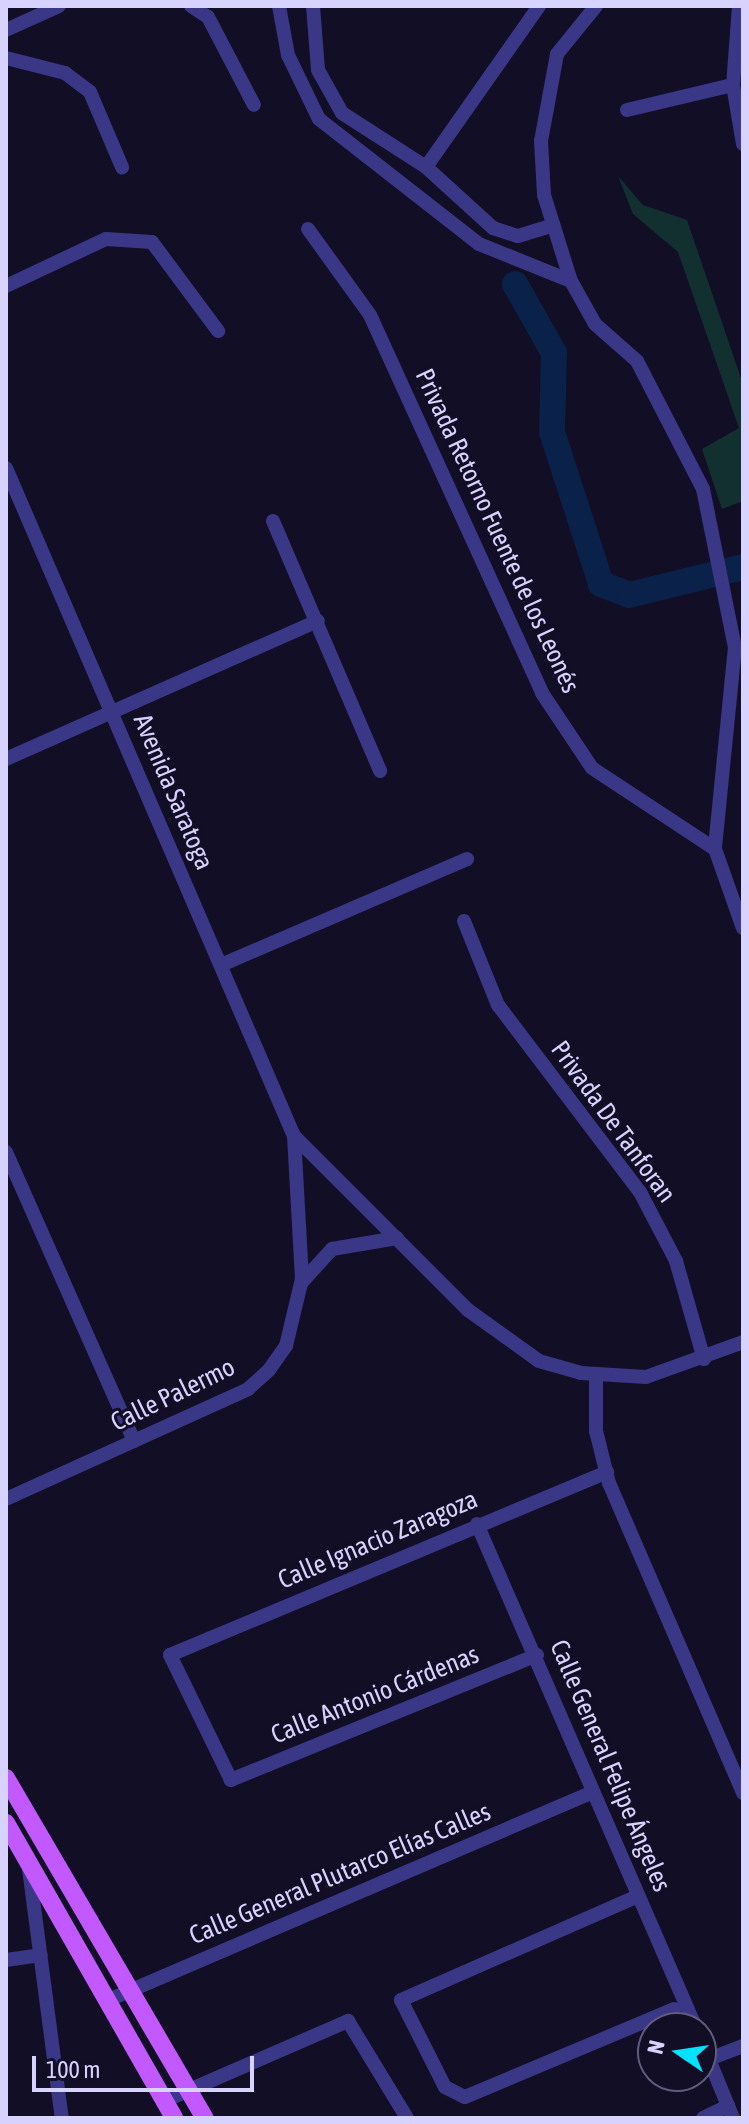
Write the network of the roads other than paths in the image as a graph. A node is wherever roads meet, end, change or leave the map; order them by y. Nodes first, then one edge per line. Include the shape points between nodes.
1 (59, 6) edge
2 (191, 6) edge
3 (279, 6) edge
4 (313, 6) edge
5 (539, 6) edge
6 (596, 6) edge
7 (739, 6) edge
8 (6, 30) edge
9 (6, 58) edge
10 (736, 91) edge
11 (254, 105) dead end
12 (627, 110) dead end
13 (743, 144) edge
14 (398, 149) junction
15 (122, 167) dead end
16 (426, 167) junction
17 (382, 170) junction
18 (553, 225) junction
19 (308, 229) dead end
20 (571, 281) junction
21 (6, 286) edge
22 (218, 331) dead end
23 (6, 468) edge
24 (273, 521) dead end
25 (318, 621) junction
26 (113, 712) junction
27 (6, 759) edge
28 (380, 771) dead end
29 (715, 849) junction
30 (467, 859) dead end
31 (464, 921) dead end
32 (743, 928) edge
33 (221, 965) junction
34 (294, 1136) junction
35 (6, 1152) edge
36 (397, 1238) junction
37 (302, 1282) junction
38 (743, 1342) edge
39 (704, 1359) junction
40 (596, 1375) junction
41 (134, 1441) junction
42 (607, 1472) junction
43 (6, 1499) edge
44 (477, 1524) junction
45 (537, 1655) junction
46 (6, 1778) edge
47 (231, 1780) joint
48 (593, 1792) junction
49 (743, 1793) edge
50 (6, 1823) edge
51 (29, 1864) junction
52 (638, 1896) junction
53 (41, 1955) junction
54 (6, 1960) edge
55 (130, 1990) junction
56 (106, 2001) junction
57 (674, 2009) dead end
58 (689, 2012) edge
59 (743, 2046) edge
60 (717, 2056) edge
61 (717, 2078) edge
62 (188, 2090) junction
63 (164, 2101) junction
64 (731, 2112) edge
65 (62, 2118) edge
66 (174, 2118) edge
67 (205, 2118) edge
68 (407, 2118) edge
69 (703, 2118) edge

1 - 8 street
2 - 11 street via 208,17
3 - 17 street via 300,89 319,119
4 - 14 street via 318,70 342,113
5 - 16 street
6 - 18 street via 557,54 549,87 541,141
7 - 10 street
9 - 15 street via 65,73 90,92
10 - 12 street
10 - 13 street
14 - 16 street
14 - 17 street
16 - 18 street via 506,235
17 - 20 street via 479,244
18 - 20 street
19 - 29 street, Privada Retorno Fuente de los Leonés via 370,315 542,693 592,768
20 - 29 street via 595,324 643,374 703,489 724,568 735,647
21 - 22 street via 106,239 152,242
23 - 26 street, Avenida Saratoga
24 - 25 street
25 - 26 street
25 - 28 street
26 - 27 street
26 - 33 street, Avenida Saratoga
29 - 32 street
30 - 33 street
31 - 39 street, Privada De Tanforan via 498,1005 640,1192 676,1261
33 - 34 street, Avenida Saratoga
34 - 36 street
34 - 37 street, Calle Palermo
35 - 41 street
36 - 37 street via 332,1249
36 - 40 street via 501,1336 539,1361
37 - 41 street, Calle Palermo via 286,1346 269,1370 248,1389
38 - 39 street
39 - 40 street via 646,1377
40 - 42 street via 596,1431
41 - 43 street, Calle Palermo
42 - 44 street, Calle Ignacio Zaragoza
42 - 49 street
44 - 45 street, Calle General Felipe Ángeles
44 - 47 street, Calle Ignacio Zaragoza via 170,1655
45 - 47 street, Calle Antonio Cárdenas
45 - 48 street, Calle General Felipe Ángeles
46 - 55 main road
48 - 52 street, Calle General Felipe Ángeles
48 - 55 street, Calle General Plutarco Elías Calles
50 - 51 main road
51 - 53 street
51 - 56 main road
52 - 57 street via 401,2000 445,2087 465,2097
52 - 58 street, Calle General Felipe Ángeles
53 - 54 street
53 - 65 street
55 - 56 street, Calle General Plutarco Elías Calles
55 - 62 main road
56 - 63 main road
59 - 60 street
61 - 64 street
62 - 63 street
62 - 67 main road
62 - 68 street via 348,2021
63 - 66 main road
64 - 69 street

